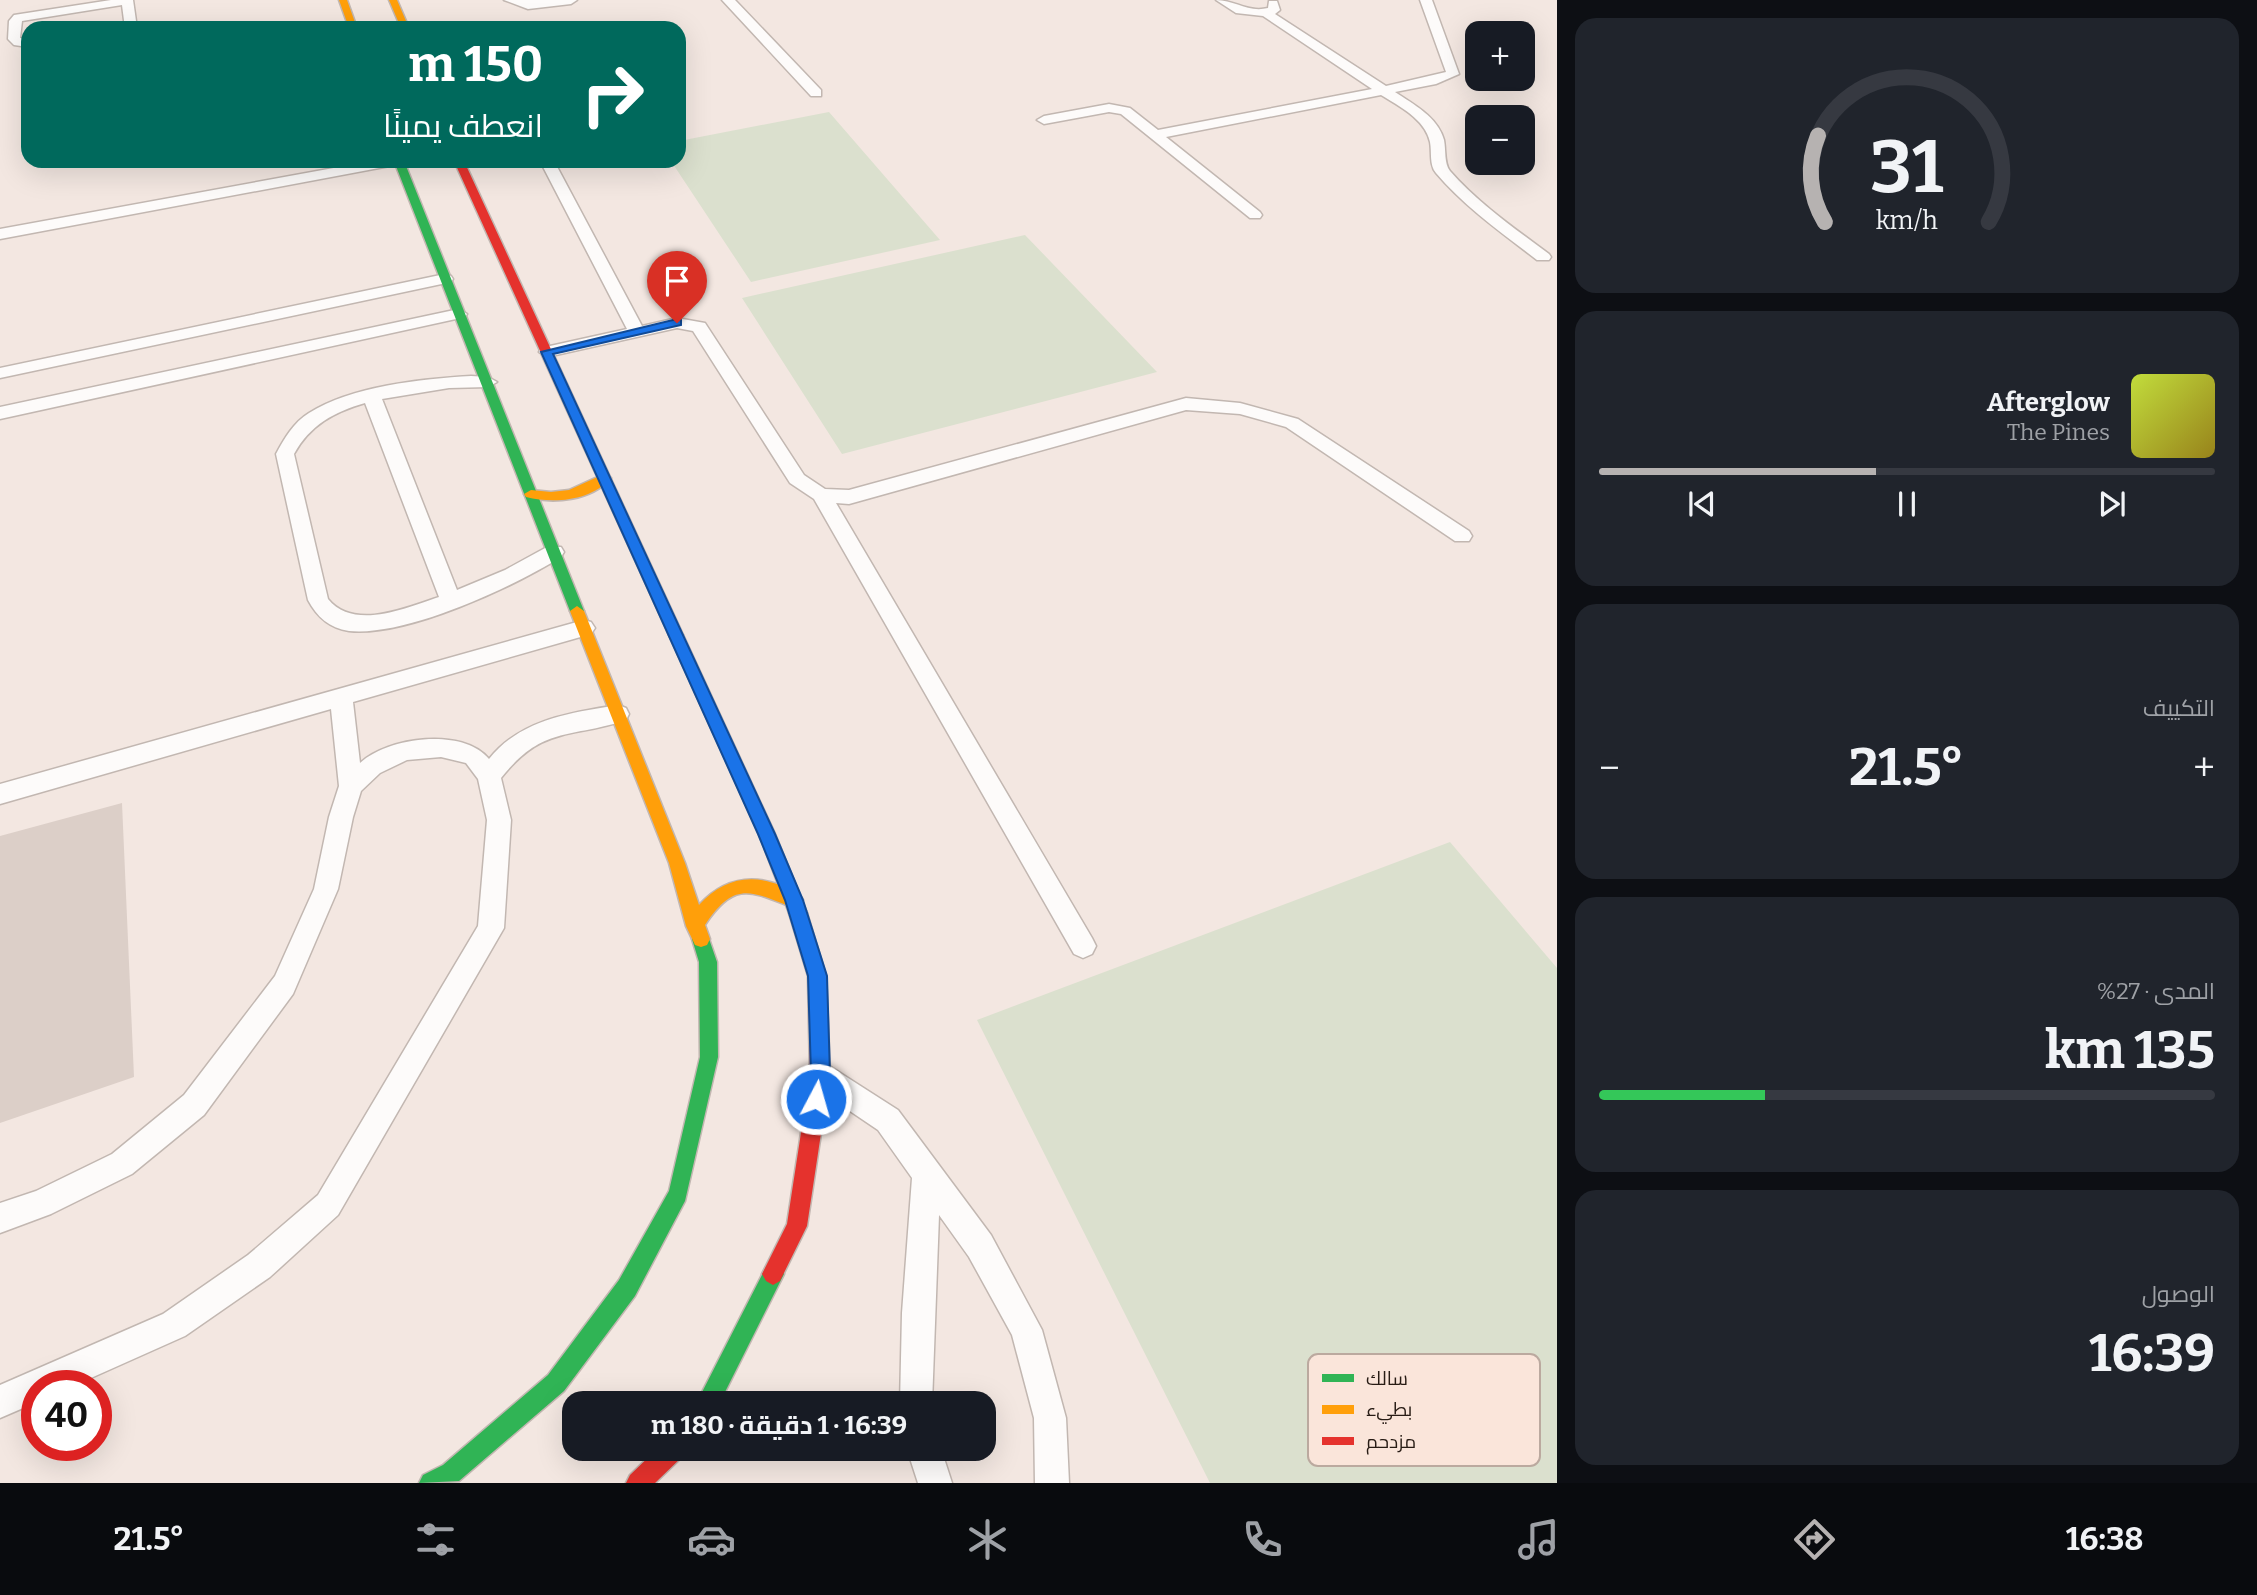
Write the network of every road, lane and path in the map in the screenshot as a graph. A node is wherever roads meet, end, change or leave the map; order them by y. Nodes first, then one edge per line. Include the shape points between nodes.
1 (343, 0) edge
2 (393, 0) edge
3 (510, 0) edge
4 (571, 0) edge
5 (728, 0) edge
6 (1222, 0) edge
7 (1426, 0) edge
8 (127, 1) edge
9 (1267, 7) edge
10 (130, 21) edge
11 (350, 21) edge
12 (402, 21) edge
13 (21, 42) edge
14 (1383, 90) junction
15 (816, 93) dead end
16 (1045, 120) dead end
17 (1156, 135) junction
18 (359, 168) edge
19 (400, 168) edge
20 (462, 168) edge
21 (551, 168) edge
22 (1255, 215) dead end
23 (0, 234) edge
24 (1543, 257) dead end
25 (445, 279) junction
26 (459, 313) junction
27 (636, 332) junction
28 (547, 352) junction
29 (0, 373) edge
30 (488, 382) junction
31 (372, 397) junction
32 (0, 413) edge
33 (604, 478) junction
34 (531, 494) junction
35 (823, 498) junction
36 (1462, 536) dead end
37 (554, 552) junction
38 (450, 600) junction
39 (584, 628) junction
40 (341, 697) junction
41 (618, 713) junction
42 (489, 776) junction
43 (351, 786) junction
44 (0, 794) edge
45 (794, 900) junction
46 (695, 926) junction
47 (1083, 946) dead end
48 (820, 1074) junction
49 (927, 1175) junction
50 (0, 1218) edge
51 (714, 1391) edge
52 (916, 1391) edge
53 (0, 1402) edge
54 (661, 1461) edge
55 (928, 1461) edge
56 (431, 1483) edge
57 (638, 1483) edge
58 (934, 1483) edge
59 (1052, 1483) edge

1 - 11 street
2 - 12 street
3 - 4 lane via 528,5
5 - 15 lane
6 - 9 lane via 1241,12
7 - 14 lane via 1452,74
8 - 10 lane
8 - 13 lane via 18,18 15,39
9 - 14 lane
14 - 17 lane
14 - 24 lane via 1429,124 1438,139 1440,169 1457,189
16 - 17 lane via 1117,108
17 - 22 lane
18 - 23 lane
19 - 25 street
20 - 28 street
21 - 27 lane
25 - 26 street
25 - 29 lane
26 - 30 street
26 - 32 lane
27 - 28 lane
27 - 35 lane via 677,323 699,327 797,479
28 - 33 street
30 - 31 lane via 465,379 424,384
30 - 34 street
31 - 38 lane
31 - 38 lane via 317,415 296,433 285,454 318,600 326,613 350,623 384,620
33 - 34 street via 565,497
33 - 45 street
34 - 37 street
35 - 36 lane via 849,497 1186,404 1214,403 1261,411 1292,423
35 - 47 lane
37 - 38 lane via 532,567
37 - 39 street
39 - 40 lane
39 - 41 street
40 - 43 lane
40 - 44 lane
41 - 42 lane via 537,733 514,747
41 - 46 street via 677,863
42 - 43 lane via 473,755 441,748 404,751 372,766
42 - 53 lane via 499,820 491,928 328,1205 259,1266 174,1325
43 - 50 lane via 326,889 284,985 194,1104 122,1164 41,1204
45 - 46 street via 769,886 740,885 711,899
45 - 48 street via 817,976
46 - 56 street via 708,962 709,1057 678,1194 627,1289 556,1383 451,1472
48 - 49 lane via 888,1120
48 - 51 street via 797,1226
49 - 52 lane
49 - 59 lane via 980,1246 1026,1330 1050,1418
54 - 57 street
55 - 58 lane

